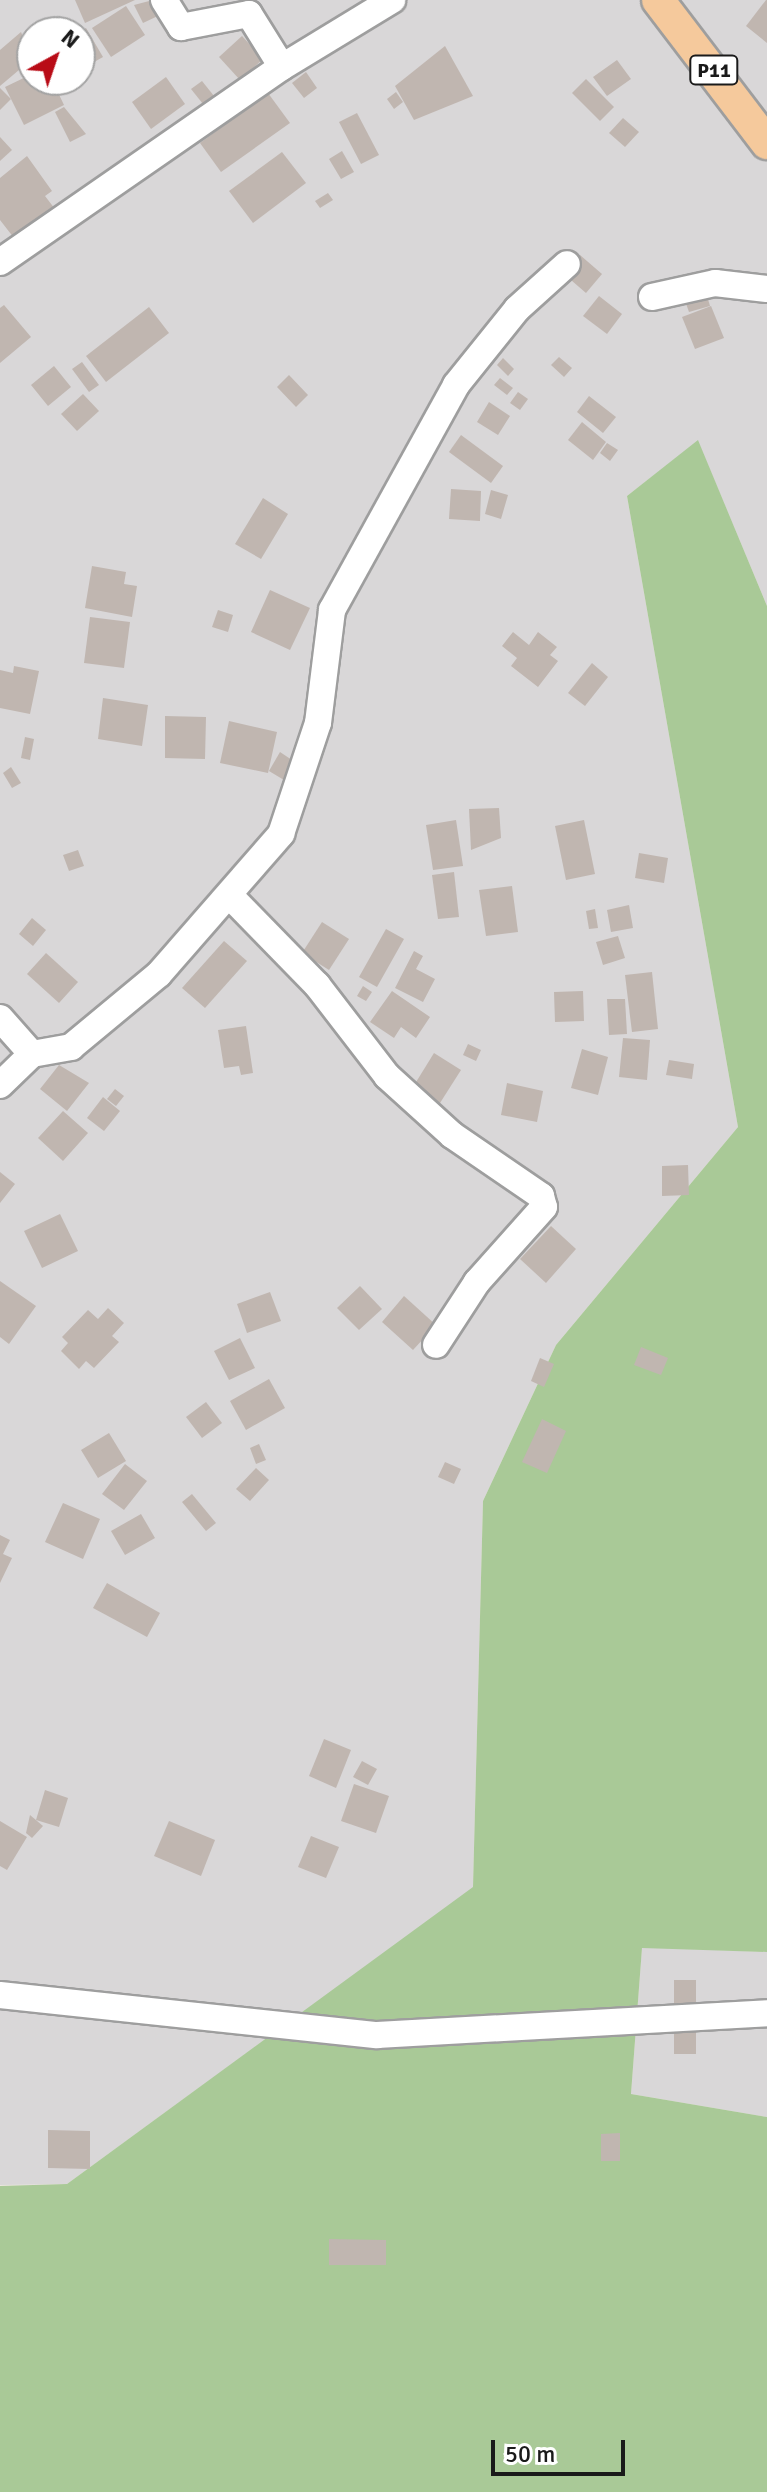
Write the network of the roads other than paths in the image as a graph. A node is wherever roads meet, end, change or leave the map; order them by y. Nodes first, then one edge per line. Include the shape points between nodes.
1 (164, 0) edge
2 (392, 0) edge
3 (658, 0) edge
4 (282, 67) junction
5 (767, 143) edge
6 (0, 262) edge
7 (567, 264) dead end
8 (767, 289) edge
9 (652, 297) dead end
10 (232, 898) junction
11 (0, 1018) edge
12 (32, 1054) junction
13 (0, 1085) edge
14 (436, 1345) dead end
15 (0, 1995) edge
16 (767, 2013) edge

1 - 4 street via 181,27 240,10 249,14
2 - 4 street
3 - 5 main road, P11
4 - 6 street
7 - 10 street via 517,309 456,385 332,610 318,723 281,834
8 - 9 street via 715,283
10 - 12 street via 159,974 71,1047
10 - 14 street via 317,985 387,1076 452,1135 541,1196 544,1207 477,1282
11 - 12 street
12 - 13 street
15 - 16 street via 377,2035

